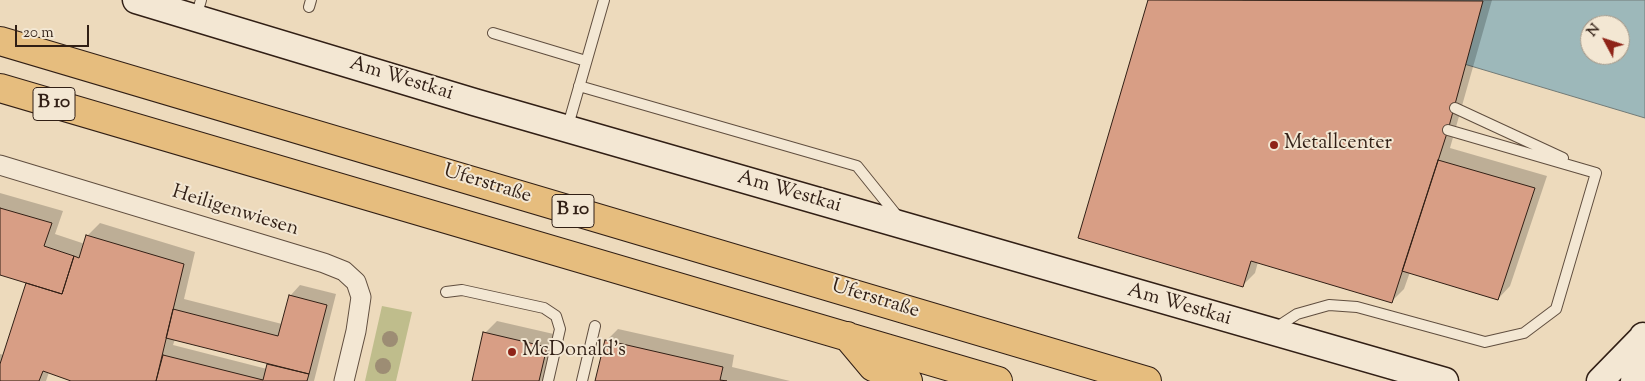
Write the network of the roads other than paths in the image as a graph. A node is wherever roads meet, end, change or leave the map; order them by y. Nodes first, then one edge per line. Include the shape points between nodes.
1 (136, 0) edge
2 (604, 0) edge
3 (199, 9) edge
4 (494, 33) dead end
5 (0, 41) edge
6 (586, 61) junction
7 (579, 86) junction
8 (0, 88) edge
9 (1455, 108) dead end
10 (567, 129) junction
11 (1448, 130) dead end
12 (0, 166) edge
13 (1596, 173) junction
14 (905, 226) junction
15 (446, 292) dead end
16 (595, 326) dead end
17 (1269, 332) junction
18 (1644, 332) edge
19 (847, 336) junction
20 (344, 381) edge
21 (548, 381) edge
22 (582, 381) edge
23 (908, 381) edge
24 (998, 381) edge
25 (1146, 381) edge
26 (1445, 381) edge
27 (1600, 381) edge
28 (1634, 381) edge

1 - 3 main road, Am Westkai
2 - 6 lane
3 - 10 main road, Am Westkai
4 - 6 lane
5 - 25 highway, Uferstraße / B 10
6 - 7 lane
7 - 10 lane
7 - 14 lane via 857,166
8 - 19 highway, B 10
9 - 13 lane
10 - 14 main road, Am Westkai
11 - 13 lane
12 - 20 street, Heiligenwiesen via 344,271 356,282 361,297
13 - 17 lane via 1556,308 1524,333 1485,342 1357,307 1330,305 1297,314
14 - 17 main road, Am Westkai
15 - 21 lane via 462,290 544,308 556,316 560,329
16 - 22 lane
17 - 26 main road, Am Westkai
18 - 27 main road
18 - 28 main road
19 - 23 highway via 874,367
19 - 24 highway, B 10

